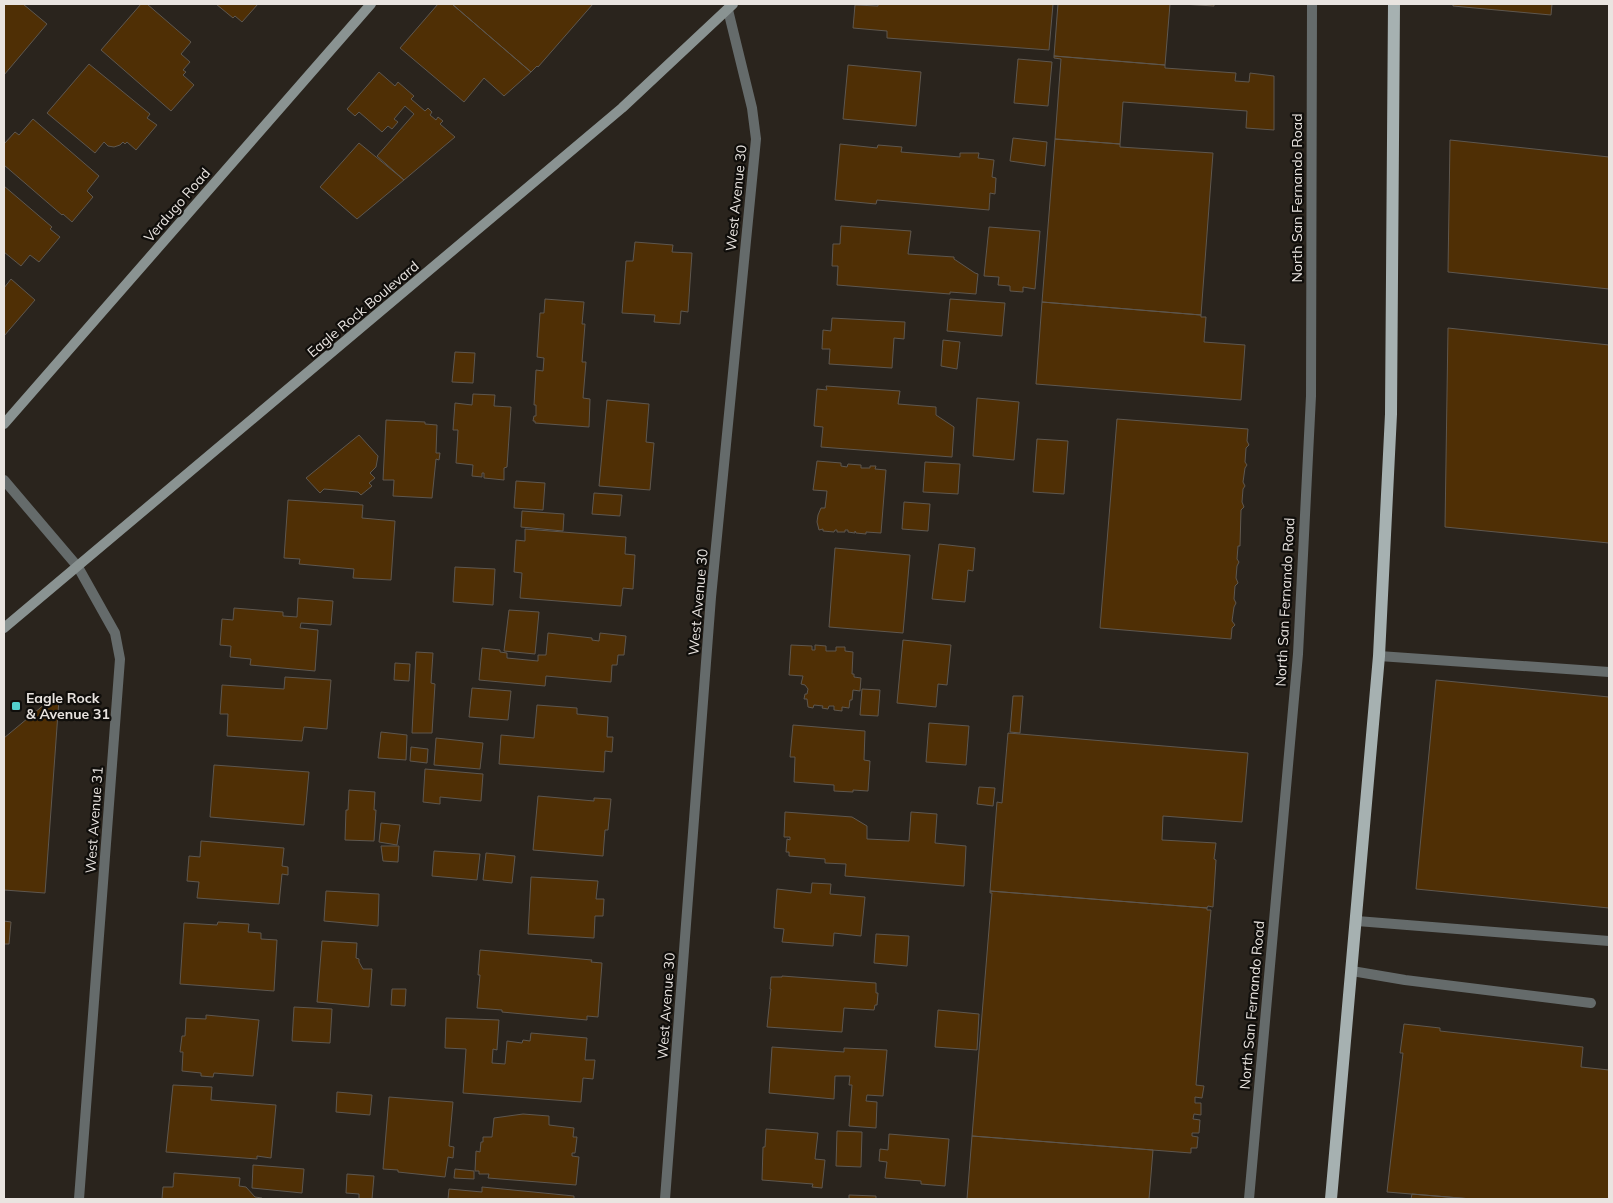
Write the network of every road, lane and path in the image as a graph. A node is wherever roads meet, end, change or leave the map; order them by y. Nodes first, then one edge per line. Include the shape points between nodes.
1 (372, 4) edge
2 (1312, 4) edge
3 (1394, 4) edge
4 (730, 7) edge
5 (4, 424) edge
6 (4, 480) edge
7 (78, 567) junction
8 (4, 628) edge
9 (1379, 656) junction
10 (1609, 672) edge
11 (1357, 921) junction
12 (1609, 942) edge
13 (1352, 971) junction
14 (1591, 1003) dead end
15 (79, 1199) edge
16 (665, 1199) edge
17 (1249, 1199) edge
18 (1331, 1199) edge

1 - 5 main road, Verdugo Road
2 - 17 street, North San Fernando Road via 1311,396 1298,654
3 - 9 main road via 1391,414
4 - 7 main road, Eagle Rock Boulevard via 622,108
4 - 16 street, West Avenue 30 via 756,139 711,597
6 - 7 street, West Avenue 31
7 - 8 main road, Eagle Rock Boulevard
7 - 15 street, West Avenue 31 via 115,633 120,659
9 - 10 street
9 - 11 main road
11 - 12 street
11 - 13 main road
13 - 14 street
13 - 18 main road

